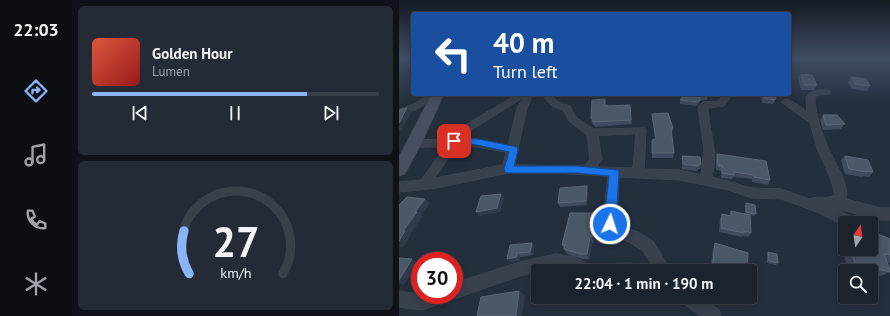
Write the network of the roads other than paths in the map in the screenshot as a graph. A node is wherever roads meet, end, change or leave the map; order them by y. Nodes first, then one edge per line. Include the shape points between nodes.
1 (827, 92) dead end
2 (434, 96) edge
3 (437, 96) edge
4 (520, 96) edge
5 (528, 96) edge
6 (547, 96) edge
7 (725, 96) edge
8 (786, 102) dead end
9 (399, 112) edge
10 (813, 121) junction
11 (593, 133) junction
12 (414, 142) junction
13 (454, 142) junction
14 (514, 150) junction
15 (508, 169) junction
16 (399, 170) edge
17 (598, 171) junction
18 (614, 172) junction
19 (638, 173) junction
20 (705, 181) junction
21 (425, 184) junction
22 (399, 187) edge
23 (804, 202) junction
24 (836, 202) junction
25 (890, 214) edge
26 (838, 216) edge
27 (546, 264) edge
28 (574, 264) edge
29 (658, 264) edge
30 (531, 267) edge
31 (463, 288) edge
32 (399, 299) edge
33 (411, 301) edge
34 (698, 304) edge
35 (713, 316) edge

1 - 10 street via 815,93 810,97
2 - 9 street
3 - 12 main road
4 - 13 street via 471,124
5 - 14 street via 522,108
6 - 11 street via 555,104 567,108 572,119
7 - 20 street via 721,104 705,104 703,107 709,155 709,170
8 - 10 street
10 - 24 street via 840,187 841,197
11 - 17 street via 596,160 590,166
11 - 19 street via 641,130
12 - 13 street
12 - 16 main road
13 - 14 street via 478,142
13 - 21 street
14 - 15 street
15 - 17 street
15 - 21 street
17 - 18 street
18 - 19 street
18 - 29 street via 610,224 613,230 649,246
19 - 20 street via 680,175
20 - 23 street via 752,193 781,194
21 - 22 street
23 - 24 street
23 - 26 street
24 - 25 street
27 - 28 street via 556,262
30 - 31 street
32 - 33 street
34 - 35 street

